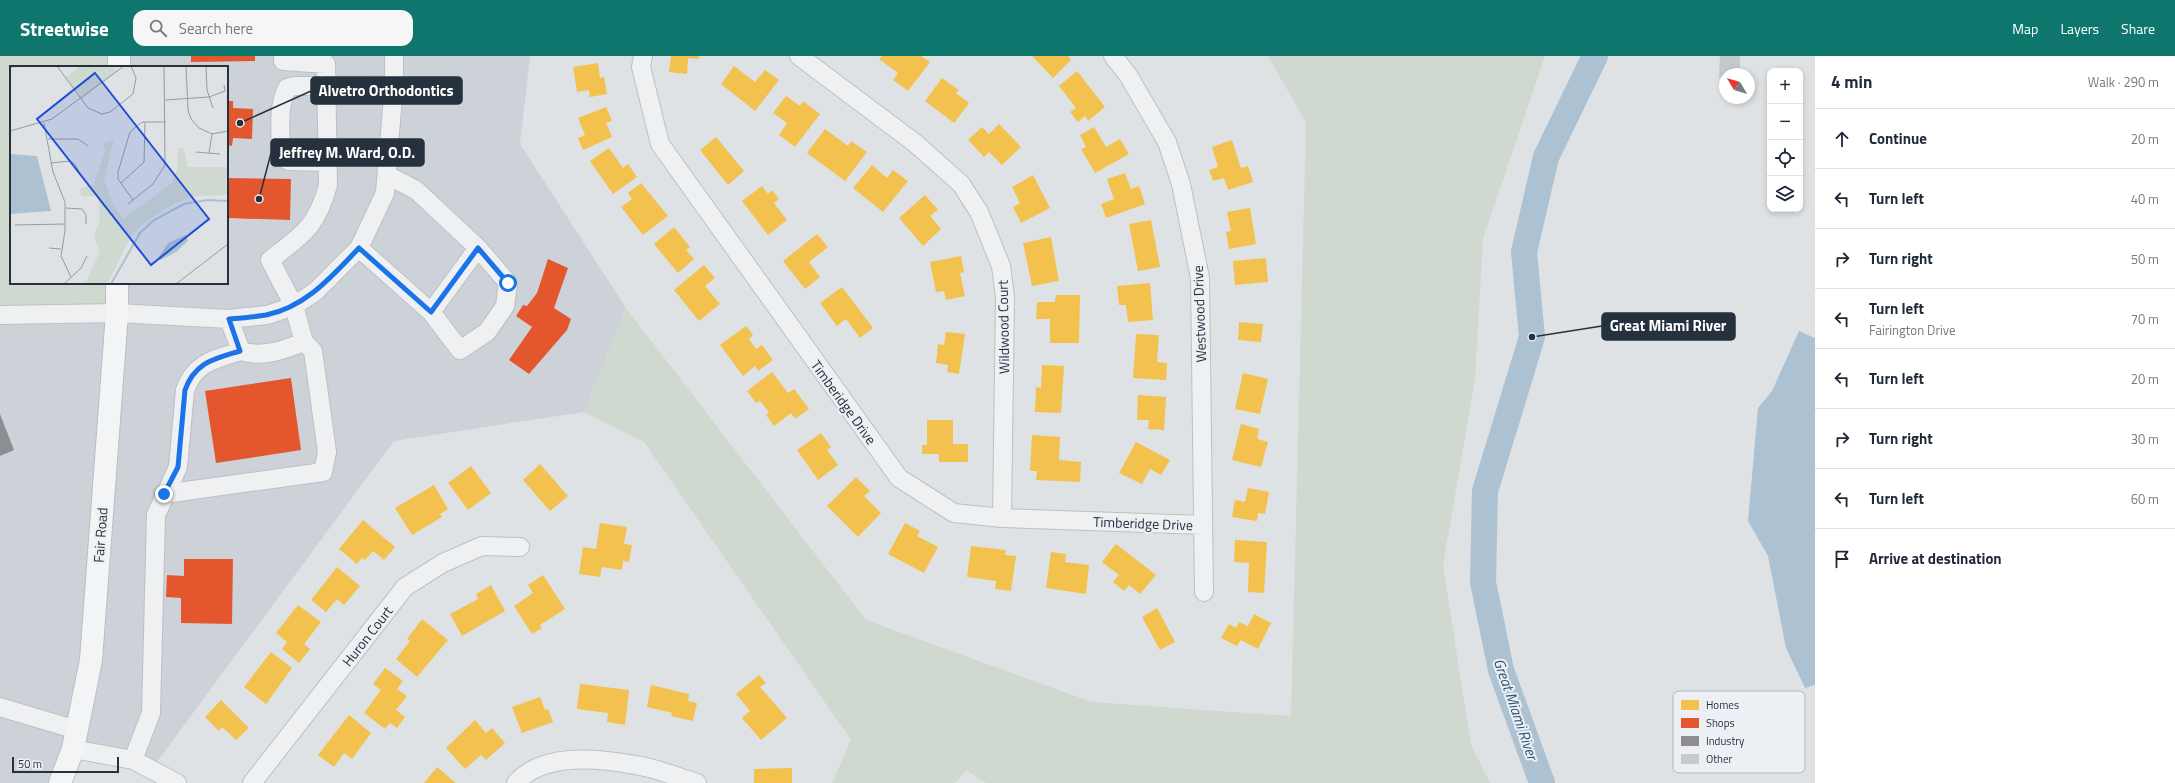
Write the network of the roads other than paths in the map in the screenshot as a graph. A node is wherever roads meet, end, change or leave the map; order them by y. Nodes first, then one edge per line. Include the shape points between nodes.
1 (283, 56) edge
2 (394, 56) edge
3 (643, 56) edge
4 (799, 56) edge
5 (1113, 56) edge
6 (326, 85) junction
7 (394, 85) junction
8 (326, 162) junction
9 (387, 175) junction
10 (359, 248) junction
11 (478, 248) junction
12 (117, 284) edge
13 (294, 306) junction
14 (431, 312) junction
15 (117, 313) junction
16 (0, 315) edge
17 (229, 319) junction
18 (304, 342) junction
19 (240, 351) junction
20 (164, 494) junction
21 (1002, 518) junction
22 (1202, 526) junction
23 (520, 548) dead end
24 (1204, 592) dead end
25 (0, 707) edge
26 (75, 740) junction
27 (133, 760) junction
28 (60, 783) edge
29 (177, 783) edge
30 (252, 783) edge
31 (516, 783) edge
32 (697, 783) edge

1 - 6 street via 283,61 326,64
2 - 7 street
3 - 21 street, Timberidge Drive via 641,67 660,144 899,478 954,513
4 - 21 street, Wildwood Court via 915,143 961,184 979,212 1001,266 1005,297
5 - 22 street, Westwood Drive via 1128,75 1167,142 1181,184 1199,270
6 - 7 street
6 - 8 street
6 - 8 street via 287,88 282,98 280,120 281,154 288,161
7 - 9 street
8 - 13 street via 328,185 320,210 298,238 270,260
9 - 10 street via 385,193
9 - 11 street via 416,190
10 - 13 street via 316,292
10 - 14 street
11 - 14 street
11 - 14 street via 508,283 505,306 487,332 460,350
12 - 15 main road, Fair Road
13 - 17 street via 267,315
13 - 18 street
15 - 16 street
15 - 17 street
15 - 26 main road, Fair Road via 91,660
17 - 19 street
18 - 19 street via 285,349 253,355
18 - 20 street via 313,351 327,452 323,472
19 - 20 street via 200,366 188,380 178,467
20 - 27 street via 156,515 150,713
21 - 22 street, Timberidge Drive
22 - 24 street, Westwood Drive
23 - 30 street, Huron Court via 482,546 443,563 405,587
25 - 26 street
26 - 27 street
26 - 28 main road, Fair Road
27 - 29 street
31 - 32 street via 522,776 546,764 582,759 636,765

